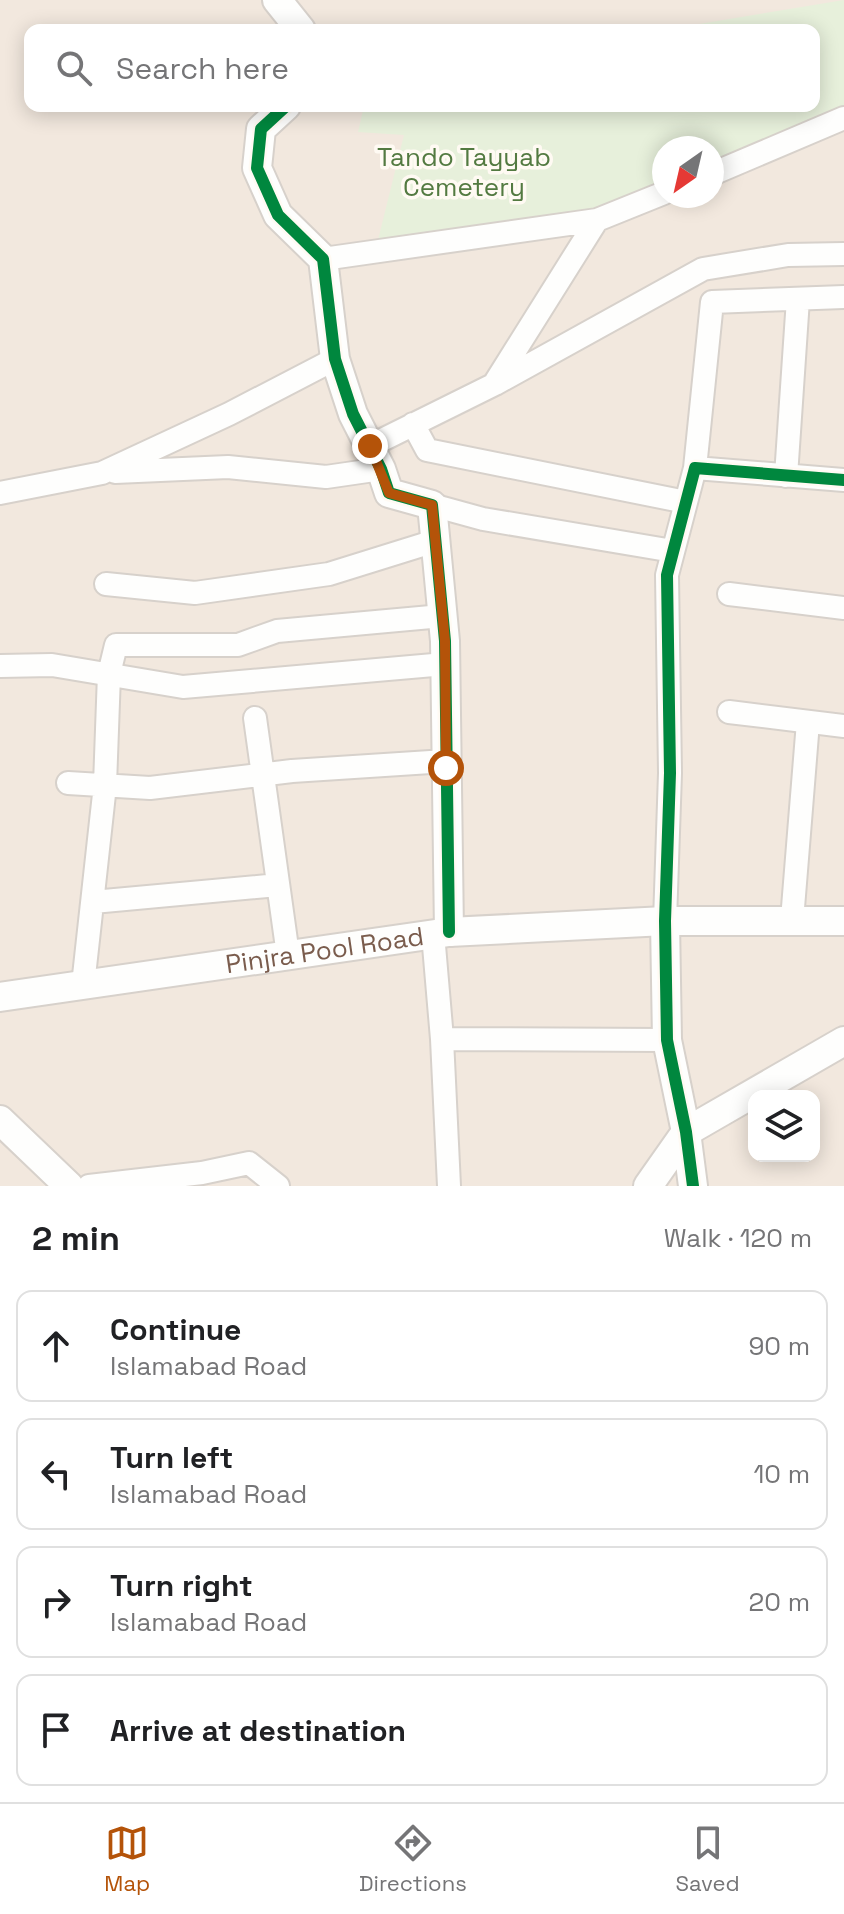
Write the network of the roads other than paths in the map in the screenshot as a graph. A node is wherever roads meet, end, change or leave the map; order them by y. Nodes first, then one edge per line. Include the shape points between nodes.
1 (277, 0) edge
2 (296, 24) edge
3 (279, 112) edge
4 (844, 118) edge
5 (724, 169) edge
6 (652, 198) edge
7 (597, 220) junction
8 (844, 254) edge
9 (323, 259) junction
10 (844, 297) edge
11 (798, 299) junction
12 (335, 359) junction
13 (495, 384) junction
14 (413, 424) junction
15 (375, 457) junction
16 (695, 468) junction
17 (102, 473) junction
18 (786, 476) junction
19 (844, 480) edge
20 (0, 493) edge
21 (686, 502) junction
22 (432, 505) junction
23 (435, 541) junction
24 (673, 551) junction
25 (106, 584) dead end
26 (729, 594) dead end
27 (844, 608) edge
28 (442, 616) junction
29 (445, 664) junction
30 (0, 666) edge
31 (109, 674) junction
32 (729, 712) dead end
33 (255, 718) dead end
34 (808, 722) junction
35 (844, 726) edge
36 (446, 761) junction
37 (262, 775) junction
38 (68, 783) dead end
39 (105, 785) junction
40 (278, 885) junction
41 (93, 902) junction
42 (792, 920) junction
43 (665, 921) junction
44 (844, 921) edge
45 (441, 933) junction
46 (288, 955) junction
47 (83, 985) junction
48 (0, 997) edge
49 (442, 1039) junction
50 (667, 1040) junction
51 (844, 1041) edge
52 (0, 1120) edge
53 (686, 1132) junction
54 (249, 1175) edge
55 (69, 1186) edge
56 (89, 1186) edge
57 (278, 1186) edge
58 (449, 1186) edge
59 (648, 1186) edge
60 (693, 1186) edge

1 - 2 street
3 - 9 street via 261,129 257,168 278,215
4 - 5 street
6 - 7 street
7 - 9 street
7 - 13 street
8 - 13 street via 788,255 703,269
9 - 12 street
10 - 11 street
11 - 16 street via 712,302
11 - 18 street
12 - 15 street via 353,414
12 - 17 street
13 - 14 street
14 - 15 street
14 - 21 street via 427,450
15 - 17 street via 326,477 228,467
15 - 22 street via 389,493
16 - 18 street
16 - 21 street
17 - 20 street
18 - 19 street
21 - 24 street
22 - 23 street
22 - 24 street via 483,519
23 - 25 street via 329,574 195,593
23 - 28 street
24 - 43 street via 667,575 670,773
26 - 27 street
28 - 29 street
28 - 31 street via 277,631 238,645 116,645
29 - 31 street via 183,687
29 - 36 street
30 - 31 street via 52,665
31 - 39 street
32 - 34 street
33 - 37 street
34 - 35 street
34 - 42 street
36 - 37 street
36 - 45 street
37 - 39 street via 150,788
37 - 40 street
38 - 39 street
39 - 41 street
40 - 41 street
40 - 46 street
41 - 47 street
42 - 43 street, Pinjra Pool Road
42 - 44 street, Pinjra Pool Road
43 - 45 street, Pinjra Pool Road
43 - 50 street
45 - 46 street, Pinjra Pool Road
45 - 49 street
46 - 47 street, Pinjra Pool Road
47 - 48 street, Pinjra Pool Road
49 - 50 street
49 - 58 street
50 - 53 street
51 - 53 street
52 - 55 street
53 - 59 street
53 - 60 street
54 - 56 street via 202,1173
54 - 57 street

